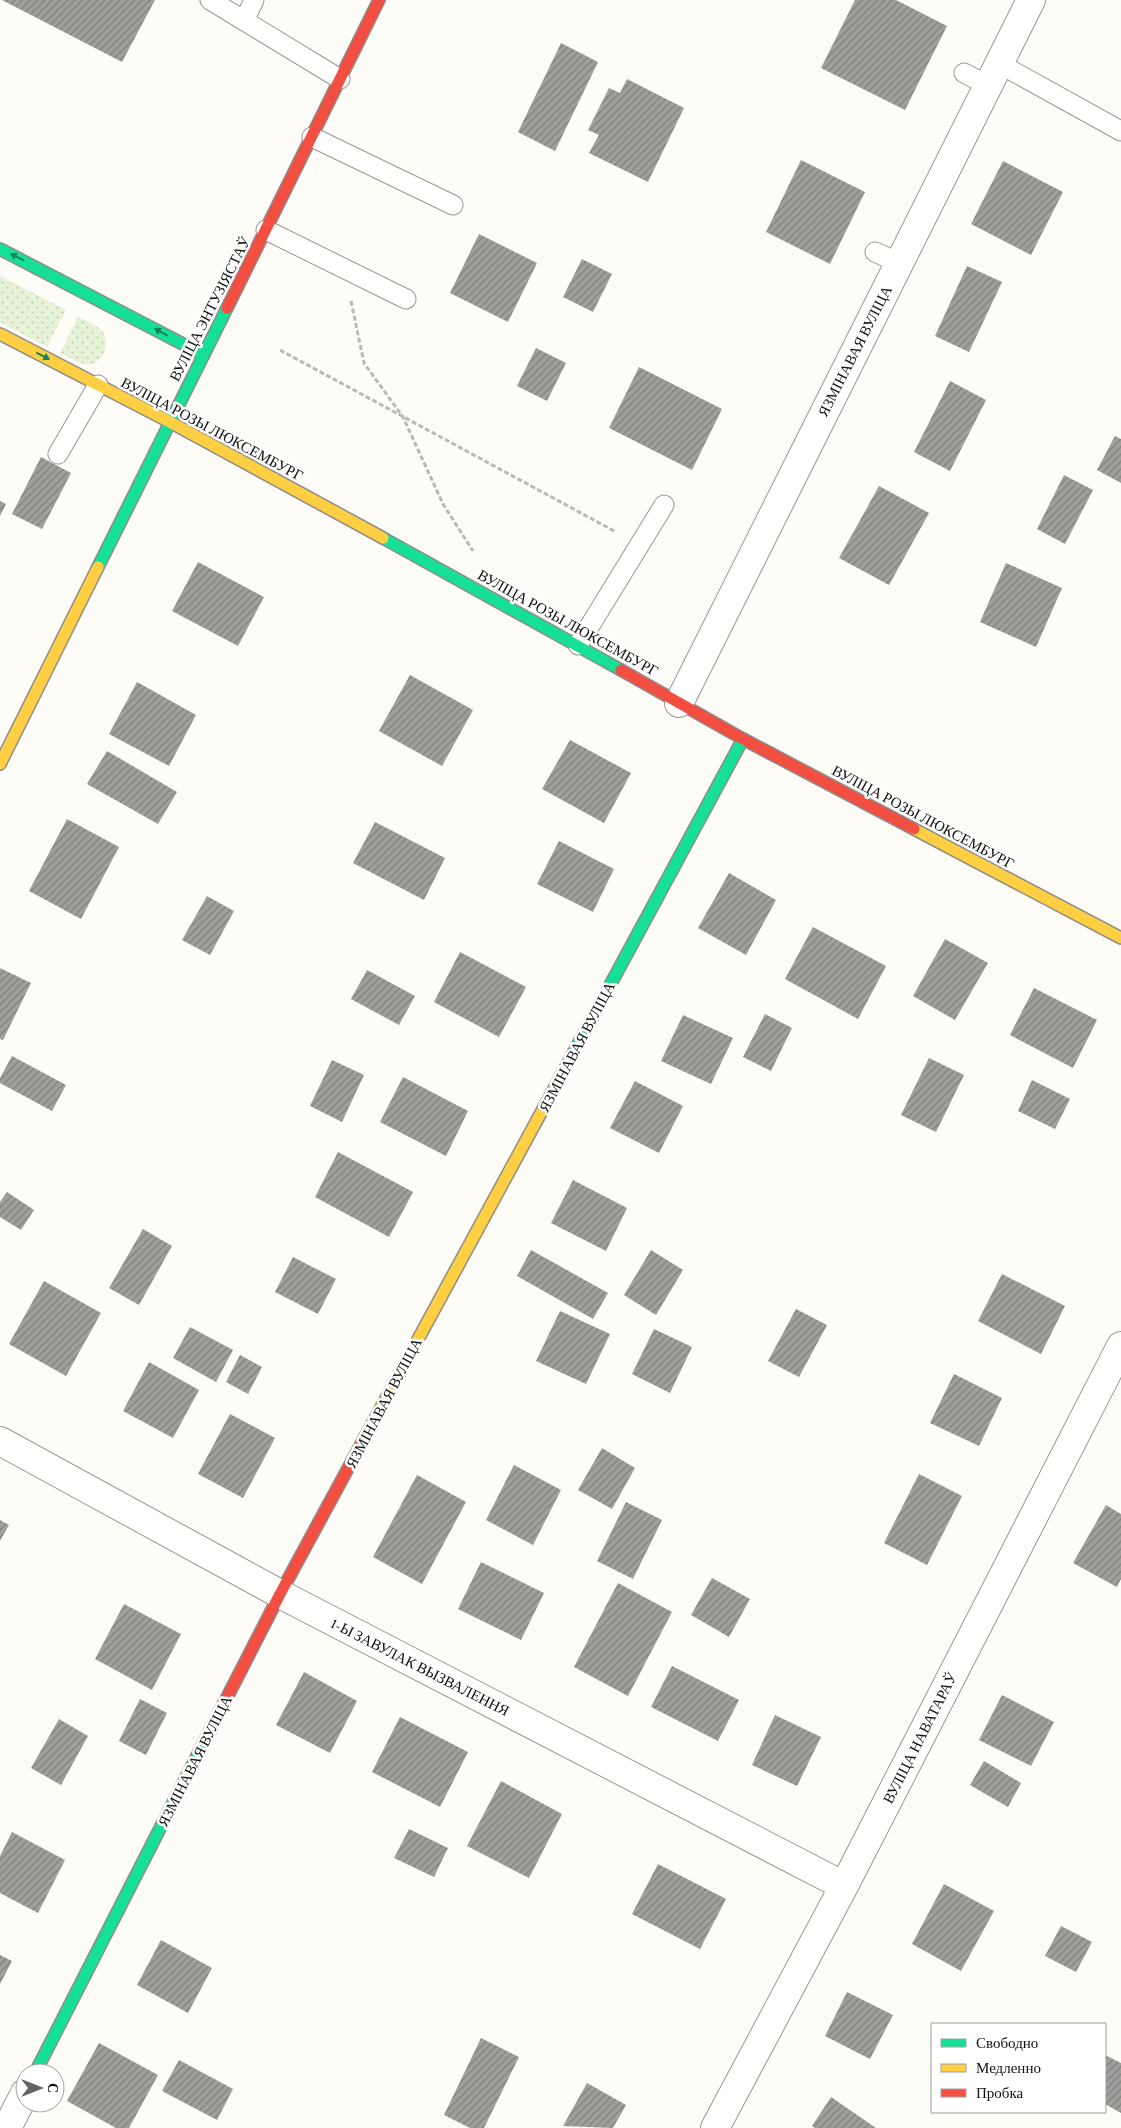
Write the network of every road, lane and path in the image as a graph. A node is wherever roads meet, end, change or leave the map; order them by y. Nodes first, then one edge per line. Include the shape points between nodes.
1 (210, 0) edge
2 (254, 0) edge
3 (379, 0) edge
4 (1030, 0) edge
5 (244, 20) junction
6 (983, 74) junction
7 (340, 79) junction
8 (1121, 131) edge
9 (312, 137) junction
10 (453, 205) dead end
11 (266, 230) junction
12 (0, 249) edge
13 (344, 269) junction
14 (406, 299) dead end
15 (0, 334) edge
16 (280, 350) dead end
17 (204, 355) junction
18 (98, 385) junction
19 (403, 417) junction
20 (170, 422) junction
21 (58, 454) dead end
22 (664, 505) dead end
23 (640, 544) junction
24 (474, 552) dead end
25 (578, 645) junction
26 (679, 703) junction
27 (743, 739) junction
28 (0, 764) edge
29 (1121, 938) edge
30 (1121, 1346) edge
31 (0, 1442) edge
32 (280, 1594) junction
33 (844, 1886) junction
34 (40, 2063) edge
35 (15, 2112) edge
36 (7, 2128) edge
37 (715, 2128) edge

1 - 5 lane
2 - 5 lane
3 - 7 street, ВУЛІЦА ЭНТУЗІЯСТАЎ
4 - 6 street, ЯЗМІНАВАЯ ВУЛІЦА
5 - 7 lane
6 - 8 lane
6 - 26 street, ЯЗМІНАВАЯ ВУЛІЦА via 887,258
7 - 9 street, ВУЛІЦА ЭНТУЗІЯСТАЎ
9 - 10 lane
9 - 11 street, ВУЛІЦА ЭНТУЗІЯСТАЎ
11 - 13 lane
11 - 17 street, ВУЛІЦА ЭНТУЗІЯСТАЎ
17 -> 12 street
13 - 14 lane
13 - 19 path via 364,363
15 -> 18 street, ВУЛІЦА РОЗЫ ЛЮКСЕМБУРГ
16 - 19 path
17 - 20 street, ВУЛІЦА ЭНТУЗІЯСТАЎ
18 - 20 street, ВУЛІЦА РОЗЫ ЛЮКСЕМБУРГ
18 - 21 lane
19 - 23 path
19 - 24 path via 443,504
20 - 25 street, ВУЛІЦА РОЗЫ ЛЮКСЕМБУРГ
20 - 28 street, ВУЛІЦА ЭНТУЗІЯСТАЎ
22 - 23 lane
23 - 25 lane
25 - 26 street, ВУЛІЦА РОЗЫ ЛЮКСЕМБУРГ
26 - 27 street, ВУЛІЦА РОЗЫ ЛЮКСЕМБУРГ
27 - 29 street, ВУЛІЦА РОЗЫ ЛЮКСЕМБУРГ
27 - 32 street, ЯЗМІНАВАЯ ВУЛІЦА
30 - 33 street, ВУЛІЦА НАВАТАРАЎ
31 - 32 street, 1-Ы ЗАВУЛАК ВЫЗВАЛЕННЯ
32 - 33 street, 1-Ы ЗАВУЛАК ВЫЗВАЛЕННЯ
32 - 34 street, ЯЗМІНАВАЯ ВУЛІЦА
33 - 37 street, ВУЛІЦА НАВАТАРАЎ
35 - 36 street

